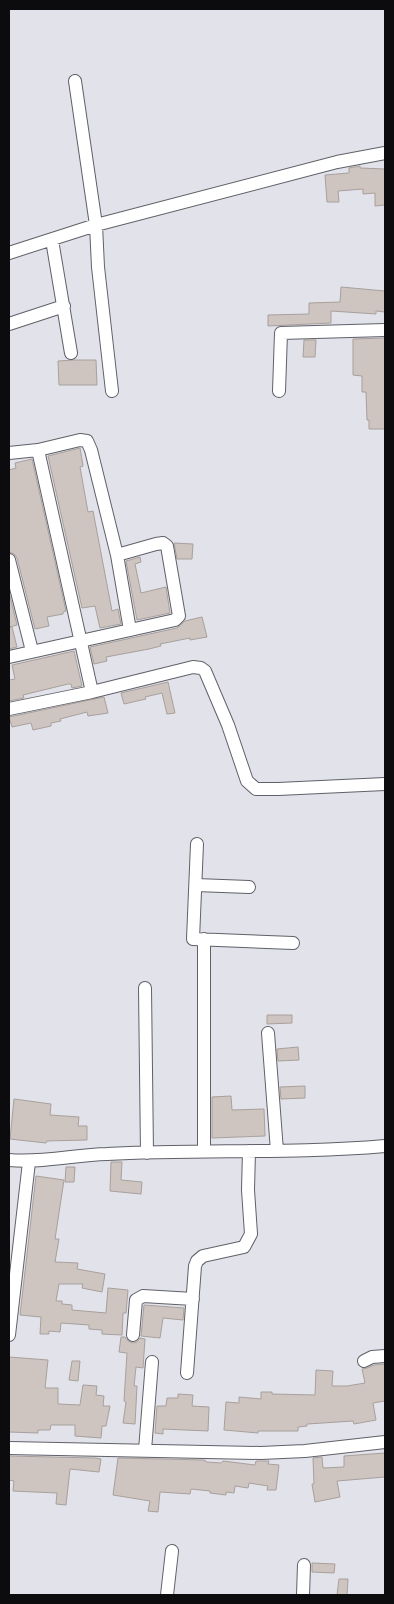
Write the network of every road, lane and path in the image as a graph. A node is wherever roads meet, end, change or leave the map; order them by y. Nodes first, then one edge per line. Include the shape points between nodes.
1 (75, 81) dead end
2 (385, 153) edge
3 (96, 226) junction
4 (52, 240) junction
5 (9, 252) edge
6 (64, 306) junction
7 (9, 324) edge
8 (385, 330) edge
9 (70, 353) dead end
10 (112, 391) dead end
11 (279, 391) dead end
12 (38, 450) junction
13 (9, 453) edge
14 (117, 555) junction
15 (9, 560) edge
16 (130, 630) junction
17 (82, 641) junction
18 (32, 651) junction
19 (9, 656) edge
20 (92, 692) junction
21 (9, 708) edge
22 (385, 784) edge
23 (198, 844) dead end
24 (196, 885) junction
25 (249, 887) dead end
26 (204, 939) junction
27 (293, 943) dead end
28 (145, 988) dead end
29 (268, 1034) dead end
30 (385, 1146) edge
31 (204, 1151) junction
32 (249, 1151) junction
33 (277, 1151) junction
34 (147, 1153) junction
35 (9, 1160) edge
36 (28, 1162) junction
37 (194, 1299) junction
38 (9, 1335) edge
39 (133, 1335) dead end
40 (385, 1356) edge
41 (364, 1361) dead end
42 (152, 1362) dead end
43 (187, 1373) dead end
44 (385, 1442) edge
45 (9, 1448) edge
46 (145, 1450) junction
47 (172, 1551) dead end
48 (304, 1565) dead end
49 (167, 1595) edge
50 (302, 1595) edge

1 - 3 street
2 - 3 street via 338,162
3 - 4 street
3 - 10 street
4 - 5 street
4 - 6 street
6 - 7 street
6 - 9 street
8 - 11 street via 281,333
12 - 13 street
12 - 14 street via 87,441
12 - 17 street
14 - 16 street
14 - 16 street via 156,544 167,546 180,612 175,620
15 - 18 street
16 - 17 street
17 - 18 street
17 - 20 street
18 - 19 street
20 - 21 street
20 - 22 street via 193,667 201,668 228,725 247,781 256,789
23 - 24 street
24 - 25 street
24 - 26 street via 193,938
26 - 27 street
26 - 31 street
28 - 34 street
29 - 33 street
30 - 33 street
31 - 32 street
31 - 34 street
32 - 33 street
32 - 37 street via 251,1234 244,1247 203,1256 198,1261
34 - 36 street
35 - 36 street
36 - 38 street
37 - 39 street via 139,1297
37 - 43 street
40 - 41 street
42 - 46 street
44 - 46 street via 261,1453
45 - 46 street
47 - 49 street
48 - 50 street

